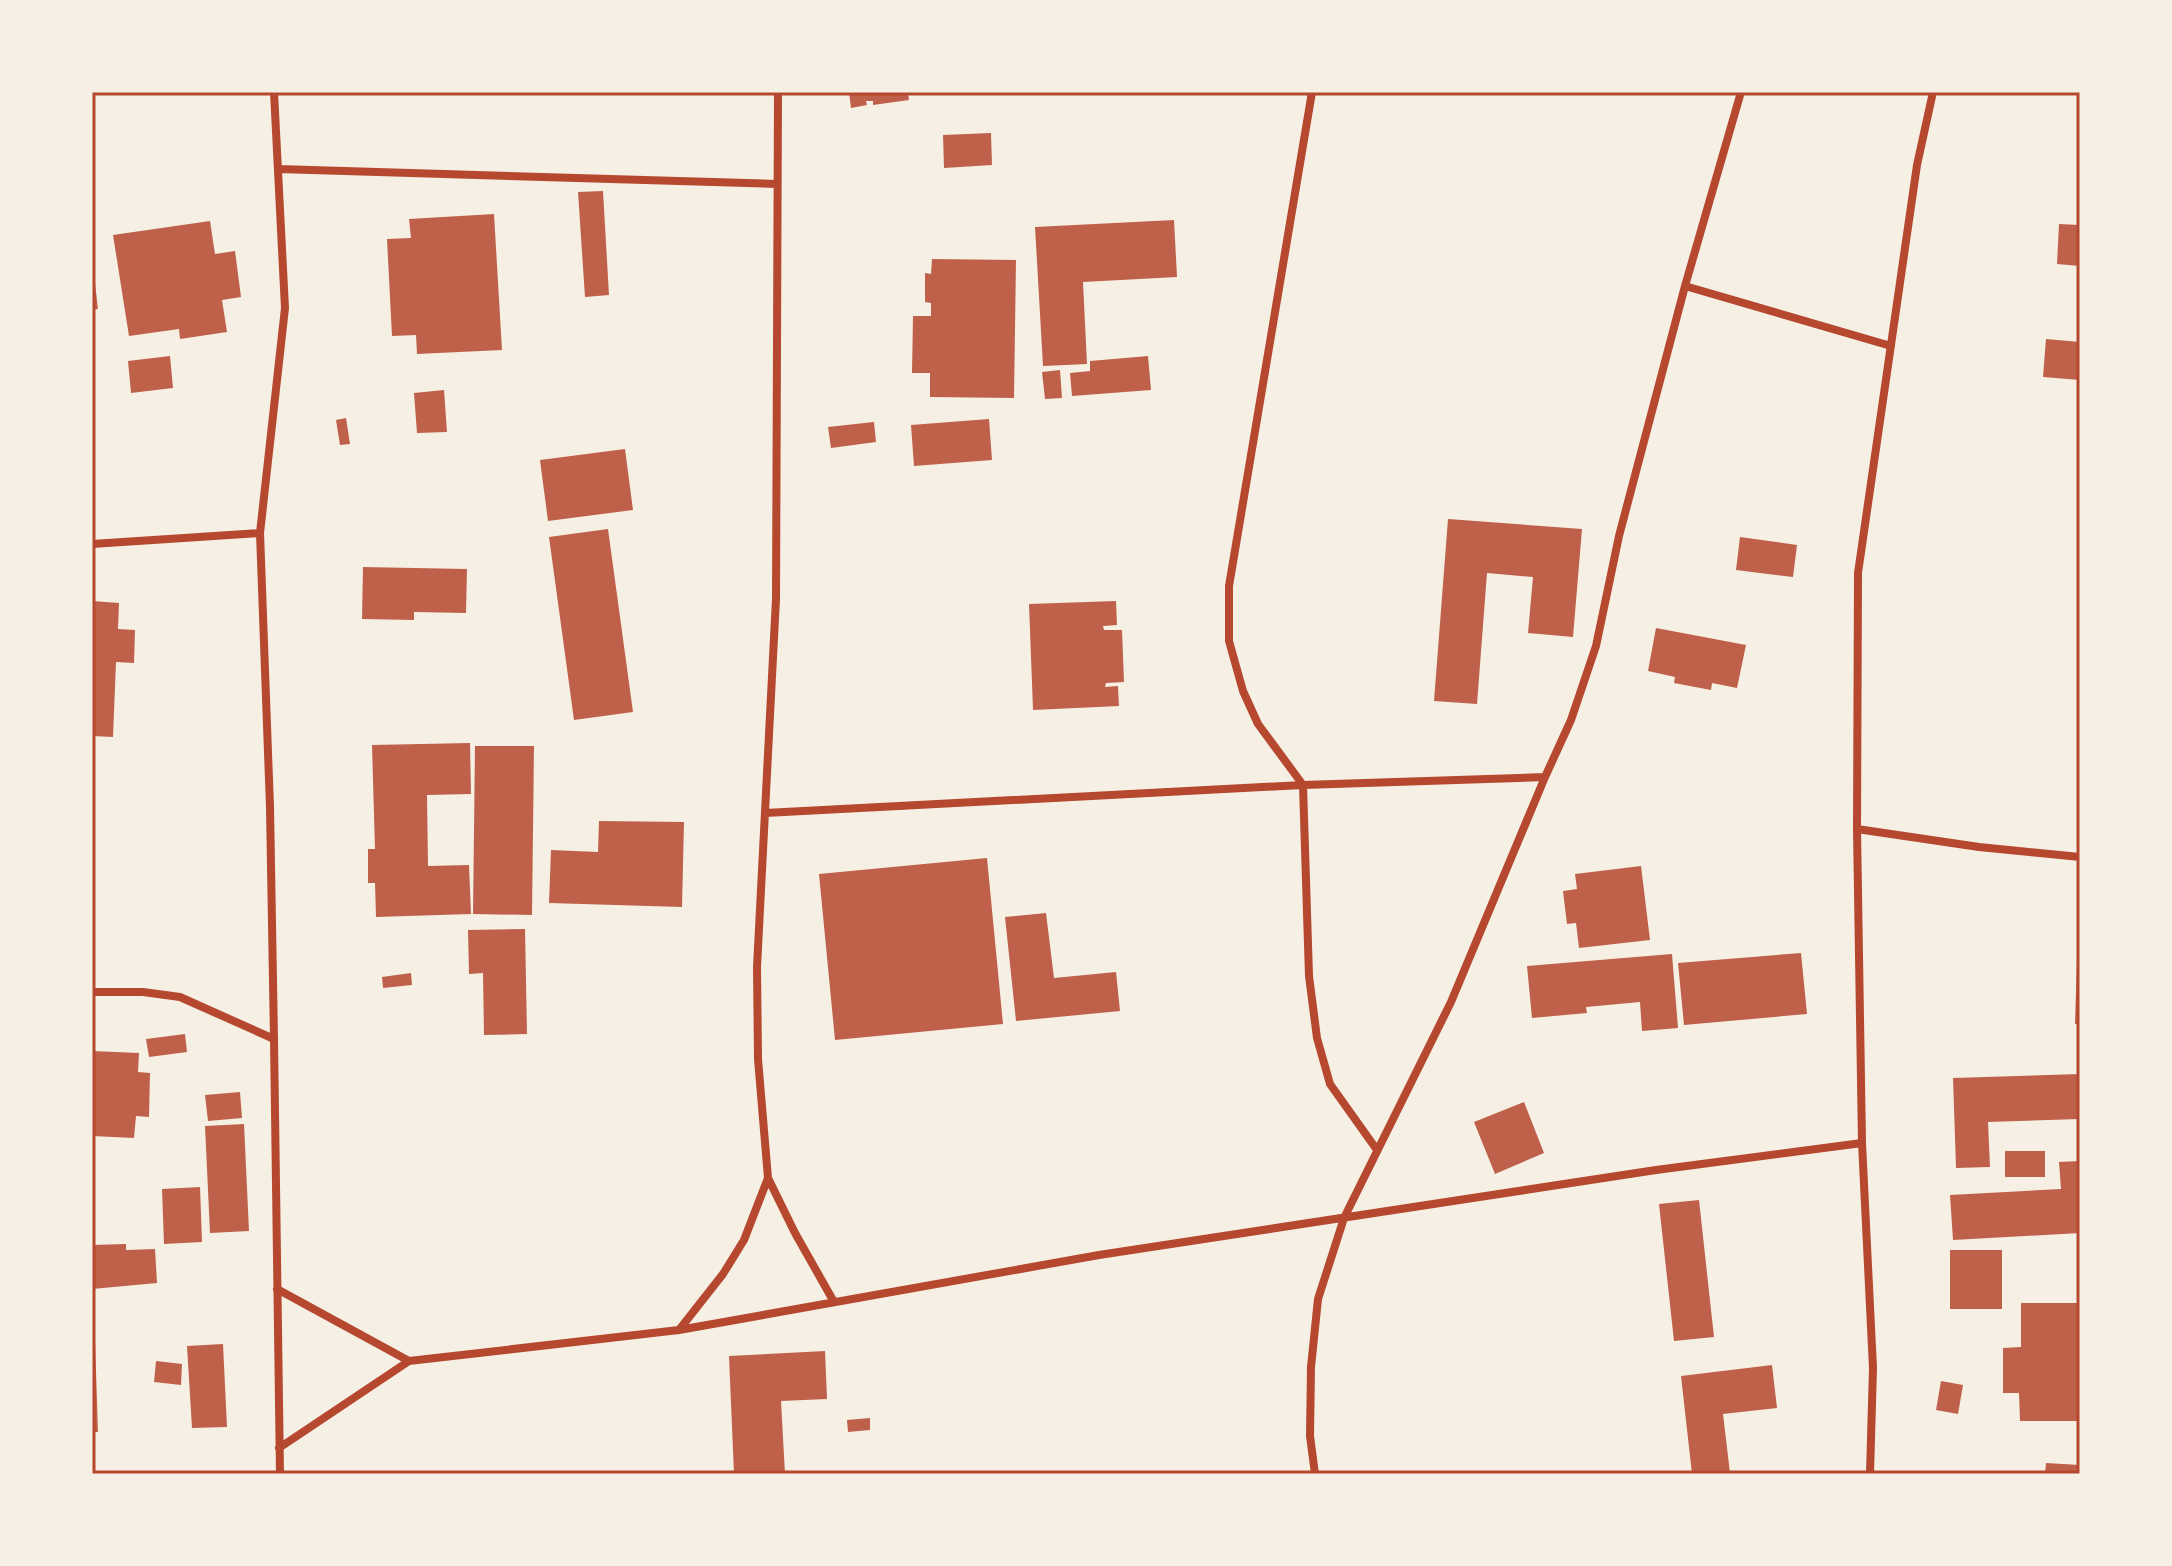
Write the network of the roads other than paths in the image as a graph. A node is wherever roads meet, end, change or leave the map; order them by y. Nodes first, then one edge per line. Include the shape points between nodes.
1 (274, 92) edge
2 (778, 92) edge
3 (1312, 92) edge
4 (1741, 92) edge
5 (1933, 92) edge
6 (278, 169) junction
7 (777, 184) junction
8 (1685, 286) junction
9 (1891, 346) junction
10 (260, 533) junction
11 (92, 544) edge
12 (1545, 777) junction
13 (1303, 785) junction
14 (765, 813) junction
15 (1857, 829) junction
16 (2080, 857) edge
17 (92, 992) edge
18 (274, 1039) junction
19 (1862, 1143) junction
20 (1377, 1150) junction
21 (768, 1178) junction
22 (1344, 1218) junction
23 (277, 1289) junction
24 (834, 1302) junction
25 (679, 1330) junction
26 (409, 1361) junction
27 (279, 1448) junction
28 (280, 1474) edge
29 (1315, 1474) edge
30 (1870, 1474) edge

1 - 6 street
2 - 7 street
3 - 13 street via 1229,586 1229,641 1243,691 1258,724
4 - 8 street
5 - 9 street
6 - 7 street
6 - 10 street via 285,308
7 - 14 street via 776,599
8 - 9 street
8 - 12 street via 1619,536 1596,646
9 - 15 street via 1858,573
10 - 11 street
10 - 18 street
12 - 13 street
12 - 20 street via 1451,1002
13 - 14 street
13 - 20 street via 1309,976 1317,1038 1330,1084
14 - 21 street via 757,967
15 - 16 street
15 - 19 street
17 - 18 street via 180,997
18 - 23 street
19 - 22 street
19 - 30 street via 1873,1368
20 - 22 street
21 - 24 street
21 - 25 street via 744,1240
22 - 24 street
22 - 29 street via 1318,1299 1310,1436
23 - 26 street
23 - 27 street
24 - 25 street
25 - 26 street
26 - 27 street
27 - 28 street

